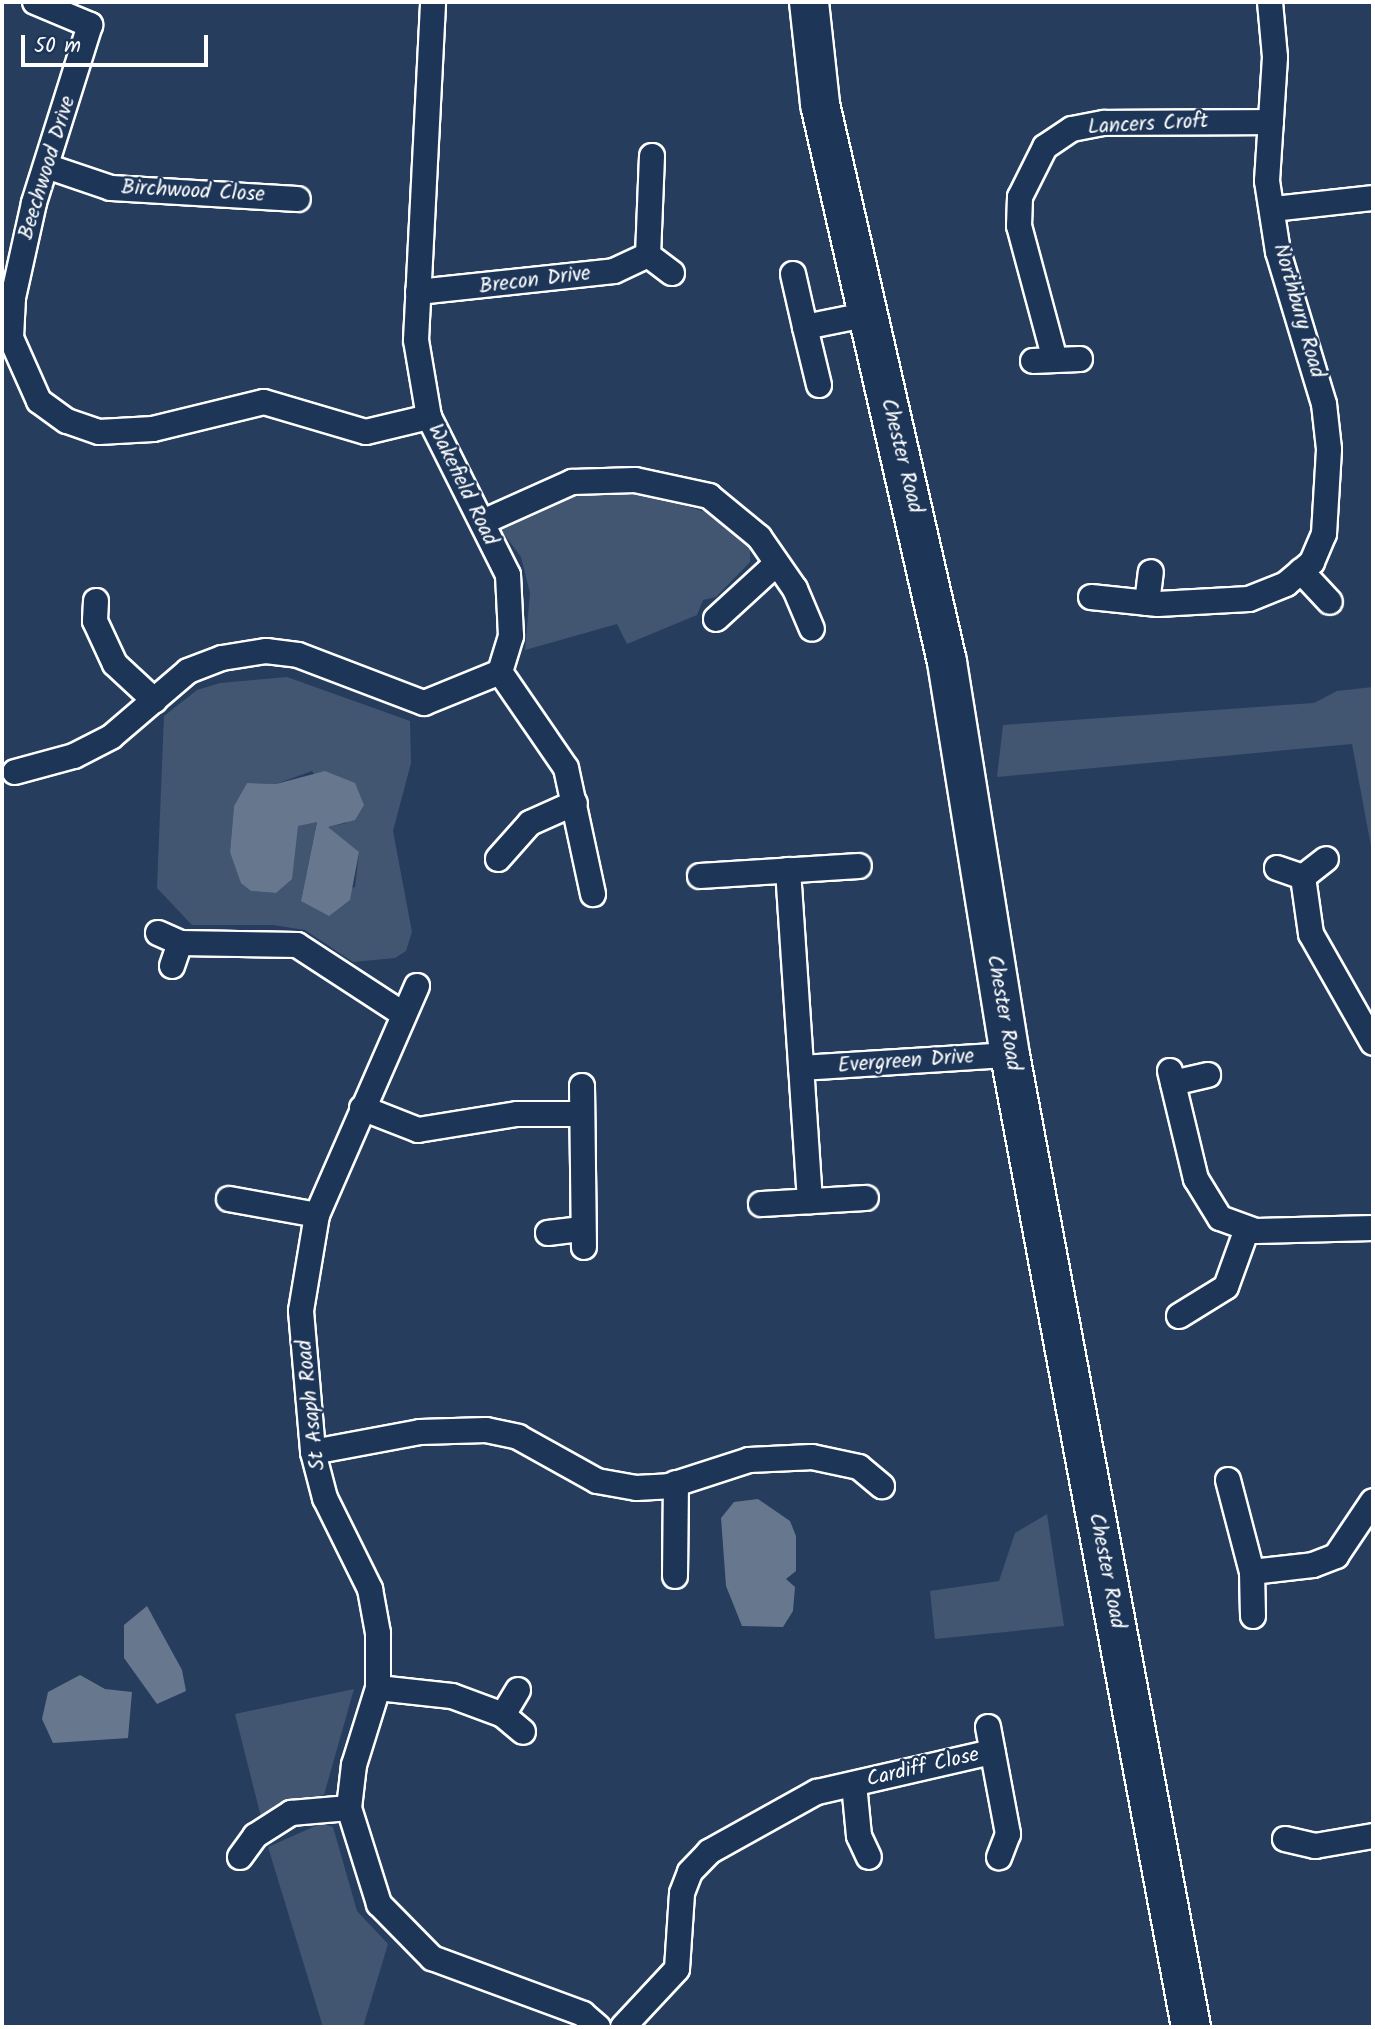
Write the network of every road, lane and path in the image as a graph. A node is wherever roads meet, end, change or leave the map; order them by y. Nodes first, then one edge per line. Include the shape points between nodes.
1 (35, 2) edge
2 (433, 2) edge
3 (809, 2) edge
4 (1270, 2) edge
5 (1271, 122) junction
6 (652, 156) dead end
7 (48, 167) junction
8 (1373, 198) edge
9 (298, 199) dead end
10 (1273, 209) junction
11 (648, 255) junction
12 (672, 273) dead end
13 (793, 274) dead end
14 (418, 292) junction
15 (865, 315) junction
16 (805, 327) junction
17 (1080, 359) dead end
18 (819, 385) dead end
19 (429, 418) junction
20 (483, 522) junction
21 (776, 564) junction
22 (1301, 571) junction
23 (1151, 572) dead end
24 (1091, 597) dead end
25 (1331, 602) dead end
26 (1147, 603) junction
27 (89, 615) dead end
28 (716, 619) dead end
29 (812, 629) dead end
30 (500, 672) junction
31 (155, 701) junction
32 (15, 772) dead end
33 (576, 803) junction
34 (498, 859) dead end
35 (1326, 859) dead end
36 (859, 866) dead end
37 (1277, 868) dead end
38 (788, 870) junction
39 (700, 876) dead end
40 (1303, 877) junction
41 (593, 894) dead end
42 (170, 947) dead end
43 (416, 986) dead end
44 (403, 1014) junction
45 (1373, 1043) edge
46 (1010, 1055) junction
47 (801, 1068) junction
48 (1208, 1075) dead end
49 (582, 1086) dead end
50 (362, 1108) junction
51 (582, 1114) junction
52 (866, 1198) dead end
53 (229, 1199) dead end
54 (810, 1201) junction
55 (761, 1204) dead end
56 (317, 1215) junction
57 (1373, 1228) edge
58 (1247, 1230) junction
59 (548, 1233) dead end
60 (1179, 1316) dead end
61 (313, 1452) junction
62 (1228, 1480) dead end
63 (676, 1483) junction
64 (882, 1486) dead end
65 (1373, 1501) edge
66 (1252, 1572) junction
67 (675, 1576) dead end
68 (1253, 1615) dead end
69 (378, 1688) junction
70 (518, 1690) dead end
71 (503, 1715) junction
72 (988, 1727) dead end
73 (523, 1731) dead end
74 (992, 1752) junction
75 (855, 1784) junction
76 (349, 1808) junction
77 (1373, 1836) edge
78 (1285, 1839) dead end
79 (857, 1848) dead end
80 (240, 1857) dead end
81 (999, 1857) dead end
82 (598, 2027) edge
83 (623, 2027) edge
84 (1191, 2027) edge

1 - 7 street, Beechwood Drive via 90,25
2 - 14 street, Wakefield Road
3 - 15 main road, Chester Road via 820,104
4 - 5 street, Northbury Road
5 - 10 street, Northbury Road via 1266,158
5 - 17 street, Lancers Croft via 1104,123 1072,129 1045,147 1020,197 1020,226 1044,360
6 - 11 street
7 - 9 street, Birchwood Close via 111,188
7 - 19 street, Beechwood Drive via 19,271 11,338 39,401 66,421 129,433 264,402 366,432
8 - 10 street
10 - 22 street, Northbury Road via 1278,253 1324,404 1329,449 1324,534
11 - 12 street
11 - 14 street, Brecon Drive via 614,271
13 - 16 street
14 - 19 street, Wakefield Road via 416,340
15 - 16 street
15 - 46 main road, Chester Road via 947,662
16 - 18 street
19 - 20 street, Wakefield Road
20 - 21 street via 572,482 635,480 709,496 759,537
20 - 30 street, Wakefield Road via 510,586 511,636
21 - 28 street
21 - 29 street
22 - 25 street
22 - 26 street, Northbury Road via 1249,599
23 - 26 street
24 - 26 street, Northbury Road
27 - 31 street via 115,664
30 - 31 street via 424,704 324,663 265,651 188,671
30 - 33 street via 566,768
31 - 32 street via 74,756
33 - 34 street via 530,823
33 - 41 street
35 - 40 street
36 - 38 street
37 - 40 street
38 - 39 street
38 - 47 street
40 - 45 street via 1311,934
42 - 44 street via 297,945
43 - 44 street, St Asaph Road
44 - 50 street, St Asaph Road
46 - 47 street, Evergreen Drive
46 - 84 main road, Chester Road
47 - 54 street
48 - 58 street via 1172,1077 1196,1179 1220,1218
49 - 51 street
50 - 51 street via 418,1130 517,1114
50 - 56 street, St Asaph Road
51 - 59 street via 583,1238
52 - 54 street
53 - 56 street
54 - 55 street
56 - 61 street, St Asaph Road via 302,1311
57 - 58 street
58 - 60 street via 1226,1287
61 - 63 street via 420,1432 486,1430 518,1437 597,1481 636,1488
61 - 69 street, St Asaph Road via 325,1498 370,1589
62 - 66 street
63 - 64 street via 749,1460 812,1457 859,1466
63 - 67 street
65 - 66 street via 1336,1556 1313,1565
66 - 68 street
69 - 71 street via 452,1696
69 - 76 street, St Asaph Road via 354,1765
70 - 71 street
71 - 73 street
72 - 74 street, Cardiff Close
74 - 75 street, Cardiff Close
74 - 81 street, Cardiff Close via 1008,1834
75 - 79 street, Cardiff Close
75 - 83 street, Cardiff Close via 817,1792 752,1823 690,1872 677,1969
76 - 80 street via 291,1813 248,1831
76 - 82 street, St Asaph Road via 379,1904 432,1958 572,2010
77 - 78 street via 1315,1846

